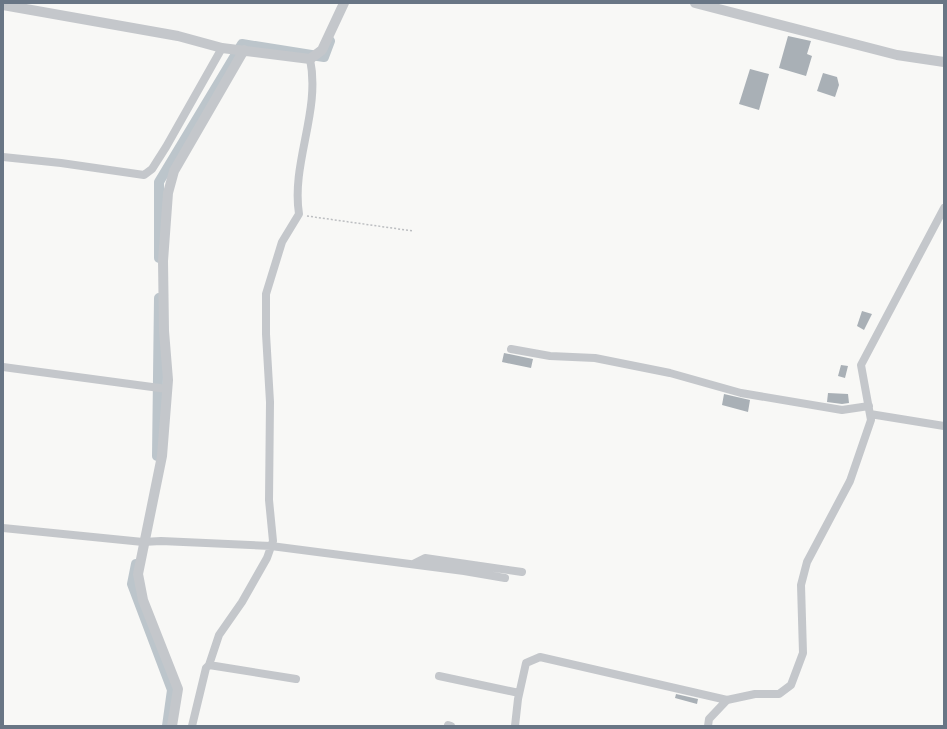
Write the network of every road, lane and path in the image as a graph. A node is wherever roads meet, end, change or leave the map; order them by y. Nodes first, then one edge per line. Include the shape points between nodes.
1 (344, 3) edge
2 (695, 3) edge
3 (3, 5) edge
4 (222, 48) junction
5 (244, 50) junction
6 (310, 59) junction
7 (944, 62) edge
8 (3, 157) edge
9 (944, 208) edge
10 (299, 214) junction
11 (414, 231) dead end
12 (511, 349) dead end
13 (3, 367) edge
14 (167, 389) junction
15 (870, 410) junction
16 (944, 426) edge
17 (3, 528) edge
18 (143, 542) junction
19 (272, 546) junction
20 (413, 564) junction
21 (522, 572) dead end
22 (505, 578) dead end
23 (209, 665) junction
24 (438, 676) dead end
25 (296, 680) dead end
26 (519, 693) junction
27 (727, 700) junction
28 (172, 726) edge
29 (192, 726) edge
30 (515, 726) edge
31 (708, 726) edge

1 - 6 street via 322,50
2 - 7 street via 897,55
3 - 4 street via 178,36
4 - 5 street
4 - 8 street via 166,147 152,169 144,175
5 - 6 street
5 - 14 street via 174,171 168,193 163,261
6 - 10 street via 310,117 299,174
9 - 15 street via 861,365
10 - 11 path
10 - 19 street via 282,242 266,294
12 - 15 street via 550,356 595,358 670,373 741,393 842,410
13 - 14 street
14 - 18 street via 162,456
15 - 16 street
15 - 27 street via 871,420 850,481 807,562 802,585 803,653 791,685 779,694 755,694
17 - 18 street
18 - 19 street
18 - 28 street via 138,574 143,600 178,689
19 - 20 street
19 - 23 street via 242,602 219,635
20 - 21 street via 425,558
20 - 22 street
23 - 25 street
23 - 29 street via 206,668
24 - 26 street
26 - 27 street via 526,663 540,657
26 - 30 street
27 - 31 street via 709,719

